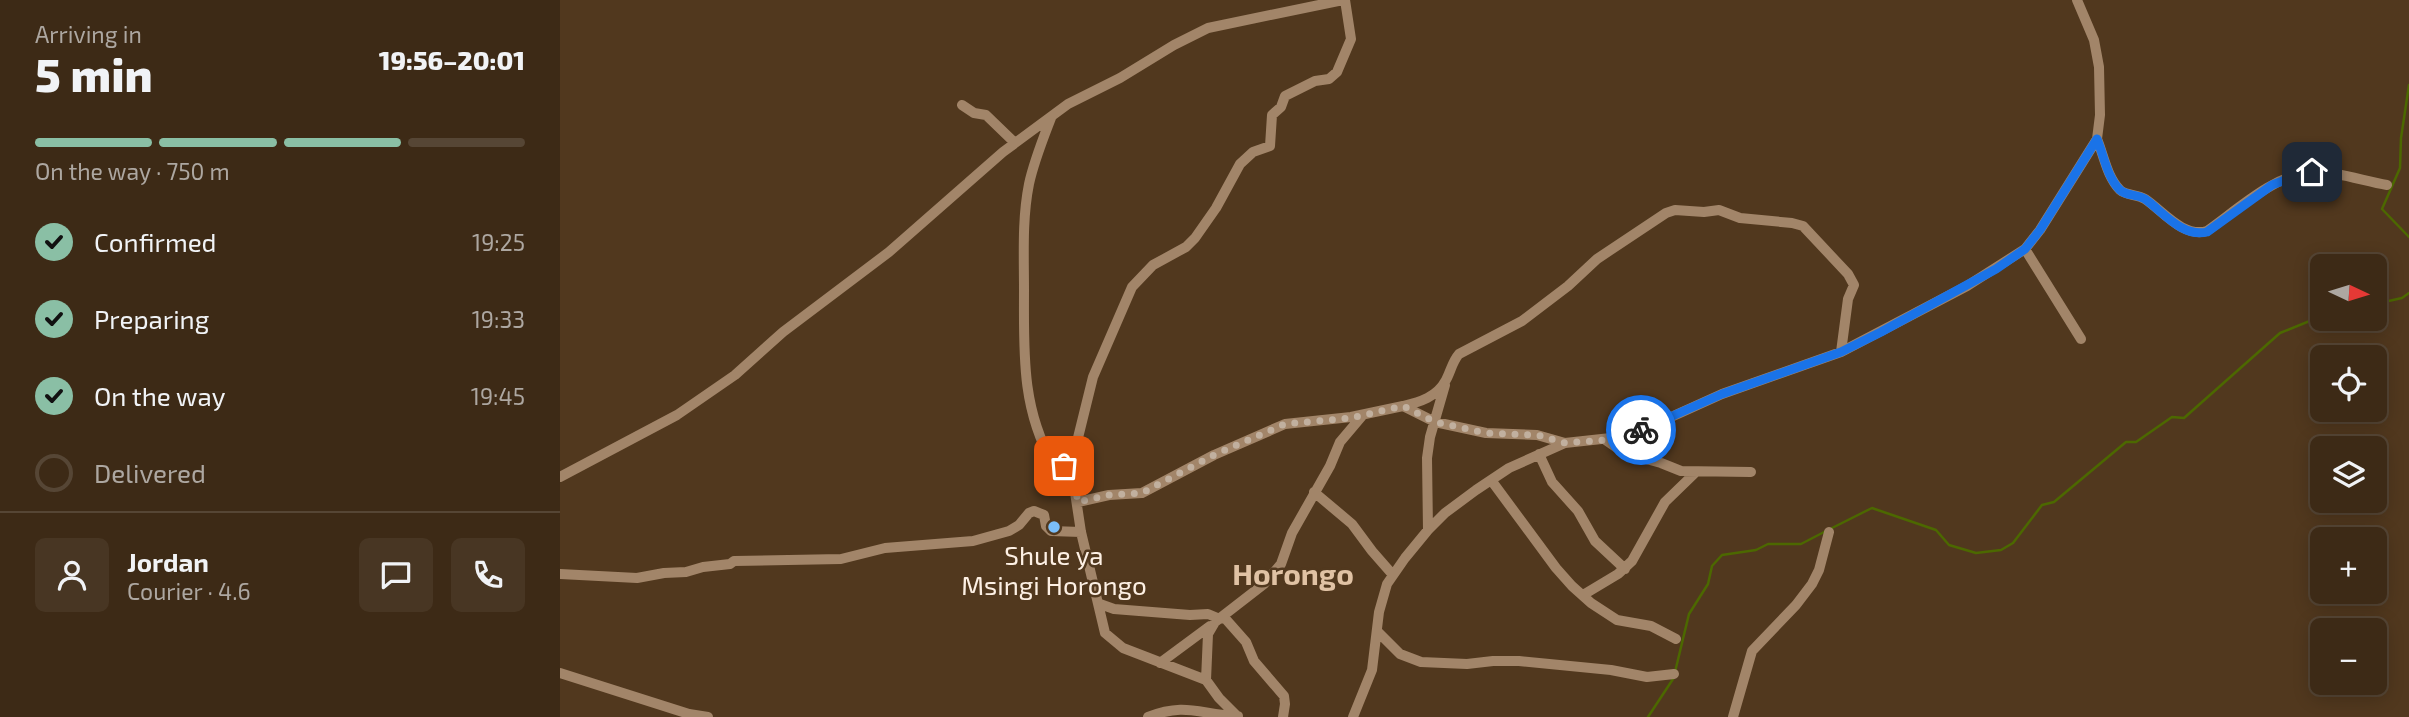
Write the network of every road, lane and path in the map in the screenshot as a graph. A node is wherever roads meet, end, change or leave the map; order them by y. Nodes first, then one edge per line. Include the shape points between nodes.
1 (1344, 0) edge
2 (2077, 0) edge
3 (962, 104) dead end
4 (1051, 118) junction
5 (2097, 139) junction
6 (1015, 143) junction
7 (2387, 185) dead end
8 (2025, 249) junction
9 (2081, 339) dead end
10 (1841, 352) junction
11 (1445, 381) junction
12 (1403, 406) junction
13 (1362, 416) junction
14 (1435, 422) junction
15 (1604, 439) junction
16 (1565, 443) junction
17 (1538, 454) junction
18 (1071, 466) junction
19 (1696, 472) junction
20 (1751, 472) dead end
21 (560, 477) edge
22 (1491, 480) junction
23 (1314, 492) junction
24 (1078, 502) junction
25 (1428, 530) junction
26 (1081, 532) junction
27 (1829, 532) dead end
28 (1625, 569) junction
29 (560, 574) edge
30 (1393, 575) junction
31 (1583, 595) junction
32 (1100, 604) junction
33 (1219, 619) junction
34 (1378, 632) junction
35 (1676, 639) dead end
36 (1160, 663) junction
37 (560, 673) edge
38 (1674, 674) dead end
39 (1206, 680) junction
40 (1202, 714) edge
41 (708, 717) edge
42 (1148, 717) edge
43 (1238, 717) edge
44 (1283, 717) edge
45 (1353, 717) edge
46 (1733, 717) edge

1 - 4 street via 1205,29 1085,94
1 - 18 street via 1351,39 1338,72 1285,96 1272,115 1270,146 1253,152 1240,164 1195,238 1144,272 1126,297 1093,377
2 - 5 street via 2094,40 2099,67
3 - 6 street via 986,115
4 - 6 street
4 - 18 street via 1036,157 1025,212 1023,348 1036,425 1053,463
5 - 7 street via 2110,177 2121,192 2143,197 2185,229 2198,232 2207,232 2272,185 2298,175 2325,173
5 - 8 street
6 - 21 street via 735,376 677,415
8 - 9 street
8 - 10 street via 1967,286
10 - 11 street via 1854,285 1806,229 1718,210 1675,210 1598,259 1522,321 1459,354
10 - 15 street via 1722,394 1629,436
11 - 12 street via 1429,397
11 - 14 street
12 - 13 street
12 - 14 street
13 - 23 street via 1340,442
13 - 24 street via 1285,424 1142,493
14 - 16 street
14 - 25 street via 1427,458
15 - 16 street
15 - 19 street via 1624,453
16 - 17 street
17 - 22 street
17 - 28 street via 1552,482 1578,511 1595,541
18 - 24 street
19 - 20 street
19 - 28 street via 1665,502
22 - 25 street
22 - 31 street via 1556,568
23 - 30 street via 1345,516
23 - 33 street via 1281,564
24 - 26 street
25 - 30 street
26 - 29 street via 1051,531 1044,515 1034,511 994,536 885,548 841,559 734,561 637,578
26 - 32 street
27 - 46 street via 1812,584 1752,651
28 - 31 street
30 - 34 street via 1381,603
31 - 35 street via 1616,620 1651,626
32 - 33 street via 1114,609 1208,614
32 - 36 street via 1108,637
33 - 36 street
33 - 39 street via 1206,637
33 - 44 street via 1247,642 1254,661 1284,696
34 - 38 street via 1399,654 1421,662 1519,661 1647,677
34 - 45 street via 1372,670
36 - 39 street
37 - 41 street
39 - 43 street
40 - 42 street via 1177,709
40 - 43 street

